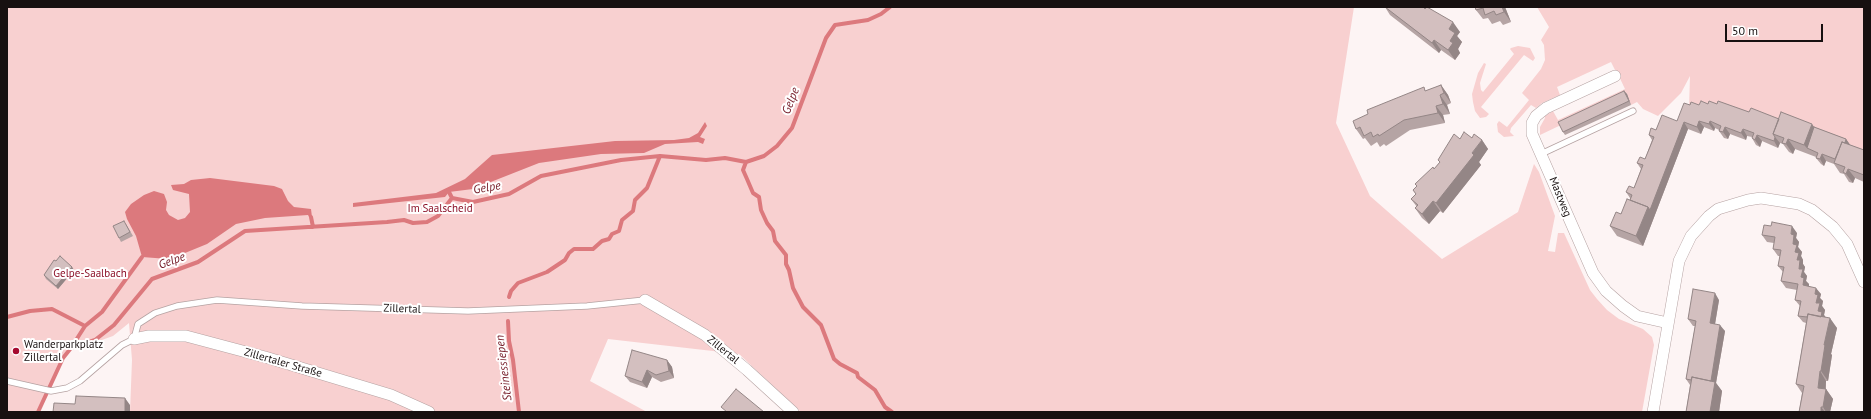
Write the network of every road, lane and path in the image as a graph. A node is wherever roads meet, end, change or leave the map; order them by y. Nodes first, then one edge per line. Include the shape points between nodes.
1 (1615, 76) dead end
2 (1634, 111) dead end
3 (1541, 154) junction
4 (1864, 282) edge
5 (645, 300) joint
6 (1668, 323) junction
7 (134, 339) junction
8 (7, 381) edge
9 (429, 412) edge
10 (793, 412) edge
11 (1653, 412) edge

1 - 3 street, Mastweg via 1546,108 1536,116 1532,123 1532,134
2 - 3 lane
3 - 6 street, Mastweg via 1593,273 1606,291 1637,316
4 - 6 street via 1847,244 1833,227 1812,210 1779,200 1748,200 1708,216 1691,236 1680,261
5 - 7 lane, Zillertal via 587,306 468,311 302,306 217,300 177,306 155,313 138,324
5 - 10 street, Zillertal via 705,335
6 - 11 street
7 - 8 lane via 117,349 80,381 67,388 51,391
7 - 9 street, Zillertaler Straße via 149,336 186,336 391,395

